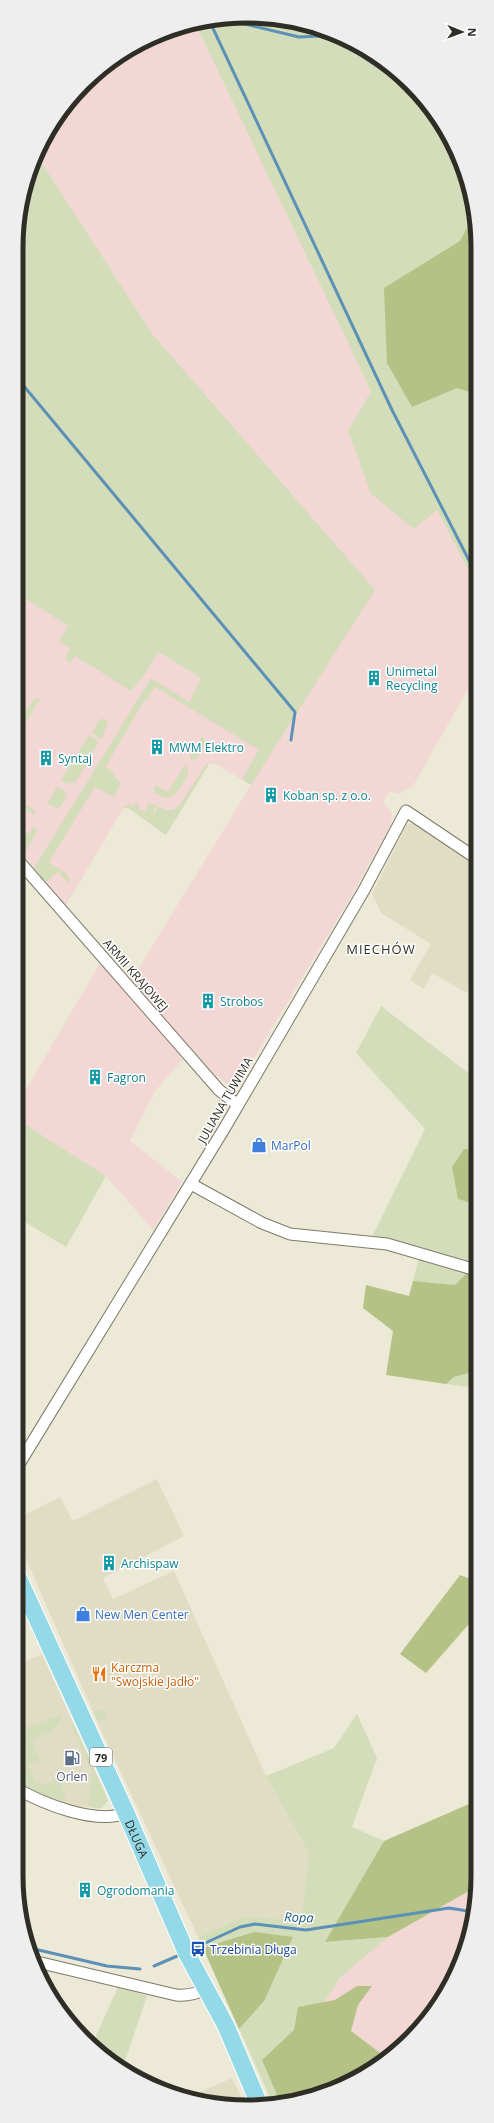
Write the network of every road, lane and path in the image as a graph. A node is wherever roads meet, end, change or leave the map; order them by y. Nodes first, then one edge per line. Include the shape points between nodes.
1 (471, 855) edge
2 (23, 866) edge
3 (238, 1105) junction
4 (191, 1184) junction
5 (471, 1269) edge
6 (23, 1458) edge
7 (23, 1588) edge
8 (23, 1792) edge
9 (126, 1813) junction
10 (40, 1963) edge
11 (206, 1989) junction
12 (257, 2100) edge

1 - 3 street, JULIANA TUWIMA via 406,812 364,890
2 - 3 street, ARMII KRAJOWEJ via 219,1090
3 - 4 street, JULIANA TUWIMA
4 - 5 street via 262,1223 290,1234 387,1244
4 - 6 street, JULIANA TUWIMA
7 - 9 main road, DŁUGA / 79
8 - 9 street via 45,1803 72,1811 111,1817
9 - 11 main road, DŁUGA / 79 via 191,1963
10 - 11 street via 176,1995 197,1994
11 - 12 main road, DŁUGA / 79 via 229,2033

